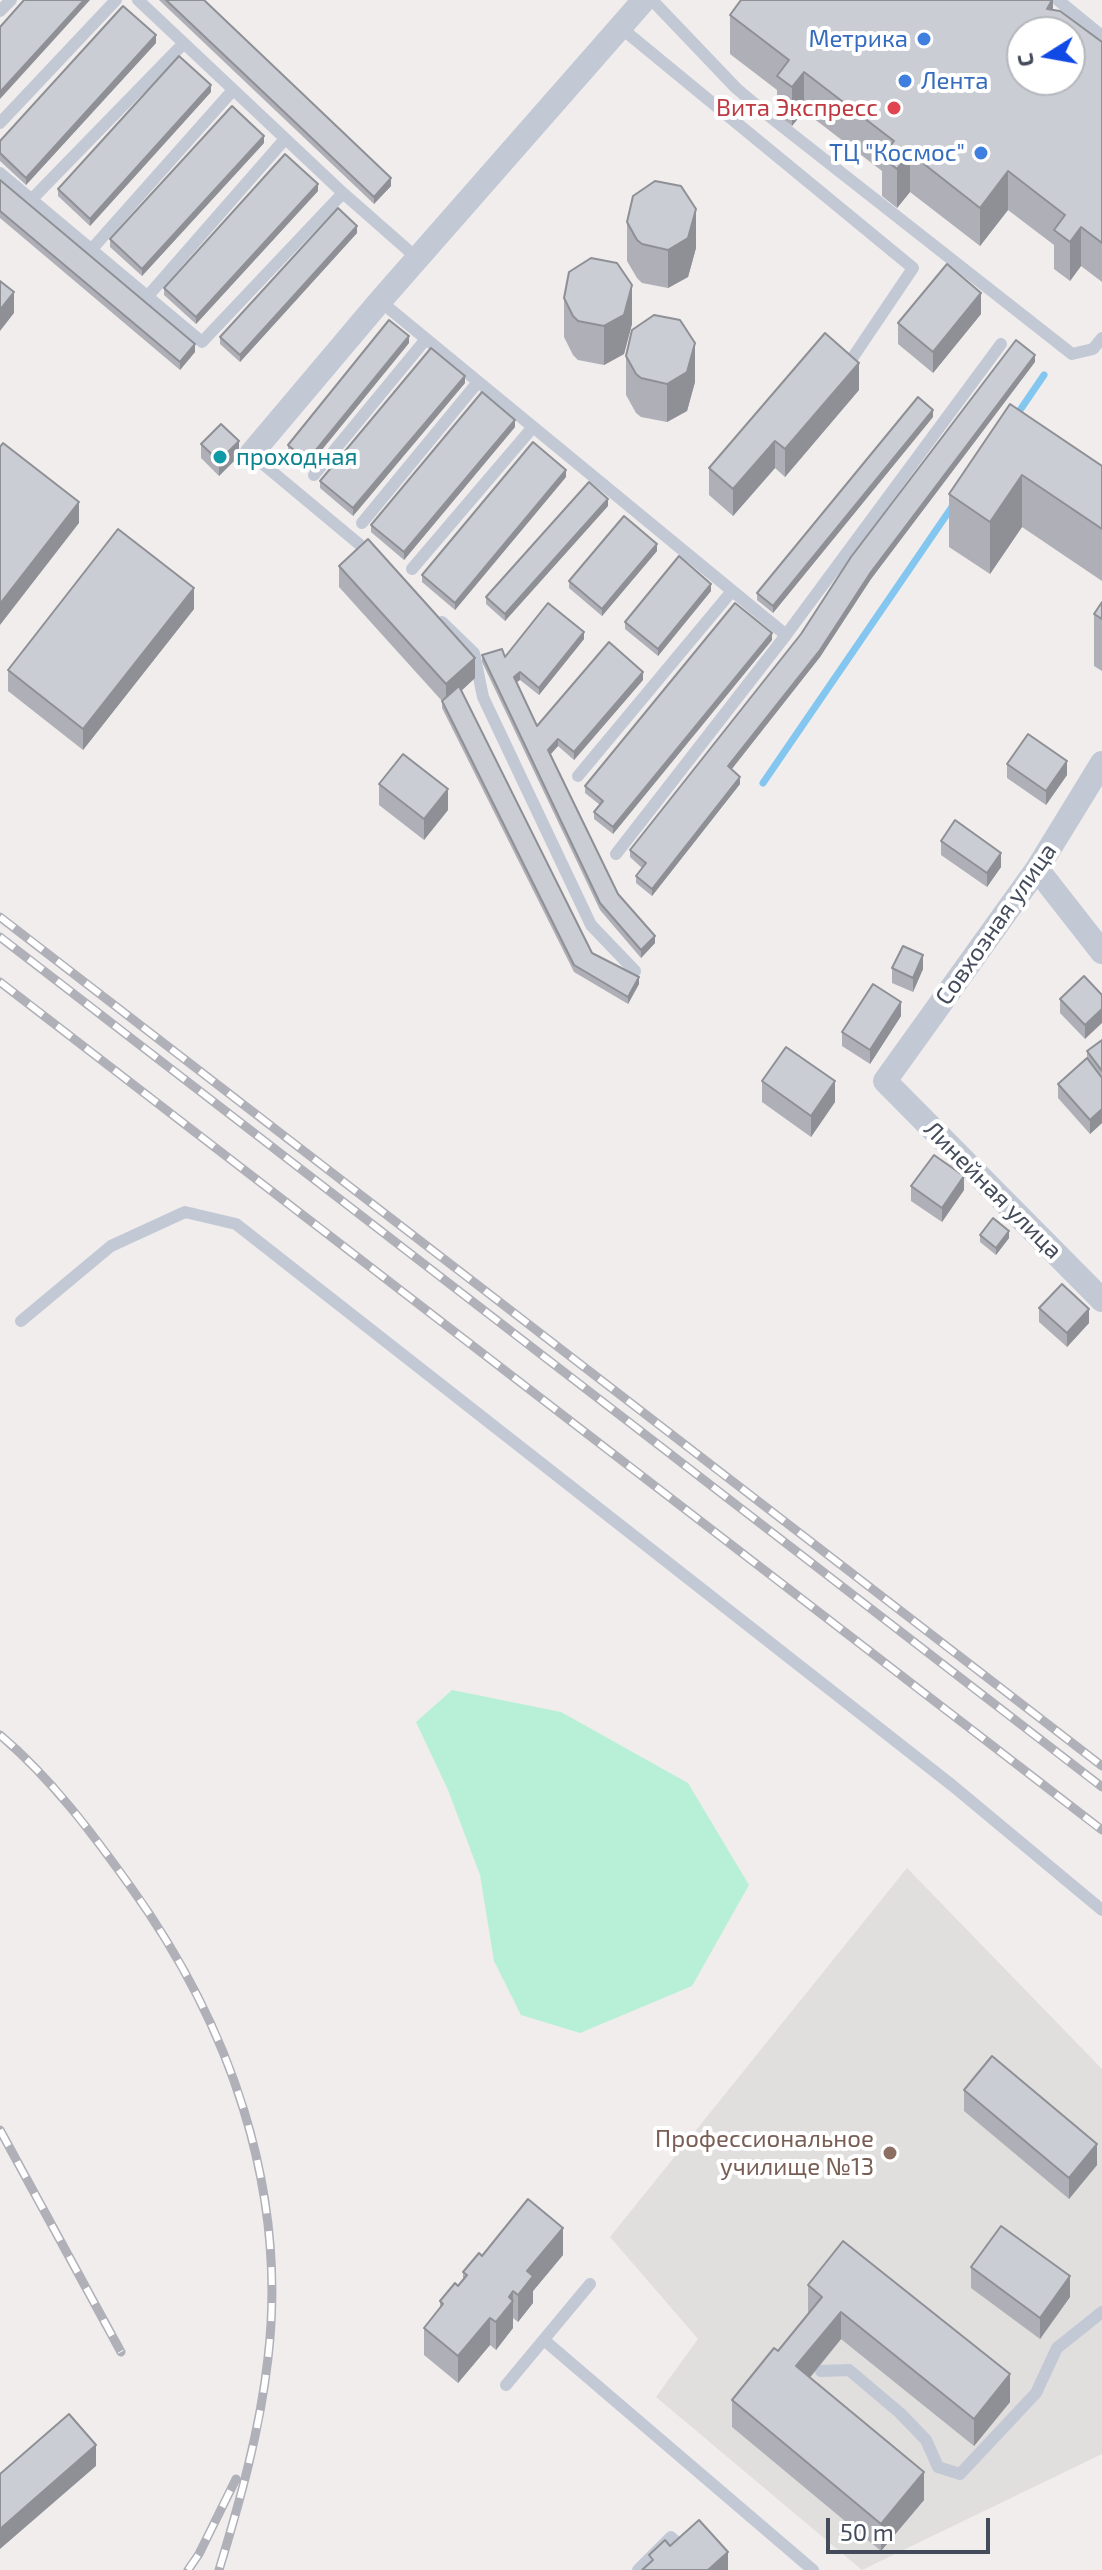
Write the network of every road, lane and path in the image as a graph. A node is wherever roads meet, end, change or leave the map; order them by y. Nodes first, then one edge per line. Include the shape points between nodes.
1 (11, 0) edge
2 (116, 0) edge
3 (138, 0) edge
4 (644, 0) edge
5 (652, 0) edge
6 (1058, 0) edge
7 (0, 11) edge
8 (620, 27) junction
9 (1102, 36) edge
10 (184, 43) junction
11 (233, 90) junction
12 (0, 123) edge
13 (285, 139) junction
14 (0, 173) edge
15 (343, 193) junction
16 (32, 199) junction
17 (91, 250) junction
18 (417, 258) junction
19 (147, 297) junction
20 (380, 301) junction
21 (1102, 338) edge
22 (426, 339) junction
23 (1001, 344) dead end
24 (849, 363) edge
25 (478, 382) junction
26 (533, 427) junction
27 (251, 454) joint
28 (314, 475) dead end
29 (362, 523) dead end
30 (379, 562) edge
31 (412, 569) dead end
32 (732, 591) junction
33 (432, 613) edge
34 (786, 635) junction
35 (1102, 763) edge
36 (578, 776) dead end
37 (616, 854) dead end
38 (1037, 869) junction
39 (1102, 952) edge
40 (635, 971) edge
41 (885, 1081) joint
42 (1102, 1300) edge
43 (21, 1321) dead end
44 (1102, 1910) edge
45 (590, 2284) dead end
46 (1102, 2312) edge
47 (544, 2340) junction
48 (821, 2371) dead end
49 (506, 2385) dead end
50 (638, 2570) edge
51 (706, 2570) edge
52 (813, 2570) edge

1 - 7 lane
2 - 12 lane
3 - 10 lane
4 - 8 street
5 - 21 lane via 769,116 1072,354 1093,349
6 - 9 lane
8 - 18 street
8 - 24 lane via 913,268
10 - 11 lane
10 - 16 lane
11 - 13 lane
11 - 17 lane
13 - 15 lane
13 - 19 lane
14 - 16 lane
15 - 18 lane
15 - 19 lane via 202,342
16 - 17 lane
17 - 19 lane
18 - 20 street
20 - 22 lane
20 - 27 street
22 - 25 lane
22 - 28 lane
23 - 34 lane
25 - 26 lane
25 - 29 lane
26 - 31 lane
26 - 32 lane
27 - 30 lane
32 - 34 lane
32 - 36 lane
33 - 40 lane via 474,653 483,697 591,925
34 - 37 lane
35 - 38 street, Совхозная улица
38 - 39 street
38 - 41 street, Совхозная улица
41 - 42 street, Линейная улица
43 - 44 lane via 111,1246 185,1212 236,1224 953,1786
45 - 47 lane
46 - 48 lane via 1057,2348 1036,2393 960,2474 938,2467 926,2440 849,2370
47 - 49 lane
47 - 52 lane
50 - 51 lane via 671,2537

